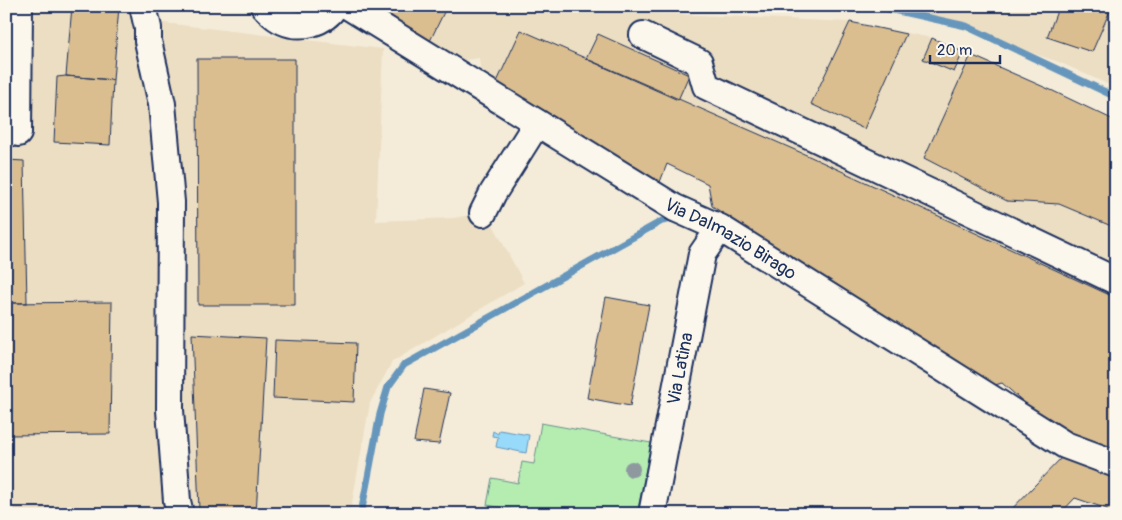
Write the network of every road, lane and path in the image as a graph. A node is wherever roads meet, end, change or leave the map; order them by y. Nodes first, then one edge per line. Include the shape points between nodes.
1 (19, 6) edge
2 (143, 6) edge
3 (264, 6) edge
4 (335, 6) edge
5 (348, 6) edge
6 (643, 35) dead end
7 (537, 123) junction
8 (18, 133) dead end
9 (483, 214) dead end
10 (720, 228) junction
11 (1116, 281) edge
12 (1116, 464) edge
13 (180, 514) edge
14 (652, 514) edge

1 - 8 street
2 - 13 street via 162,104 171,202 170,410
3 - 4 street via 281,20 303,25 324,18
5 - 7 street, Via Dalmazio Birago via 471,71
6 - 11 street via 699,62 706,86
7 - 9 street
7 - 10 street, Via Dalmazio Birago via 674,208
10 - 12 street, Via Dalmazio Birago via 1065,445
10 - 14 street, Via Latina via 702,254

